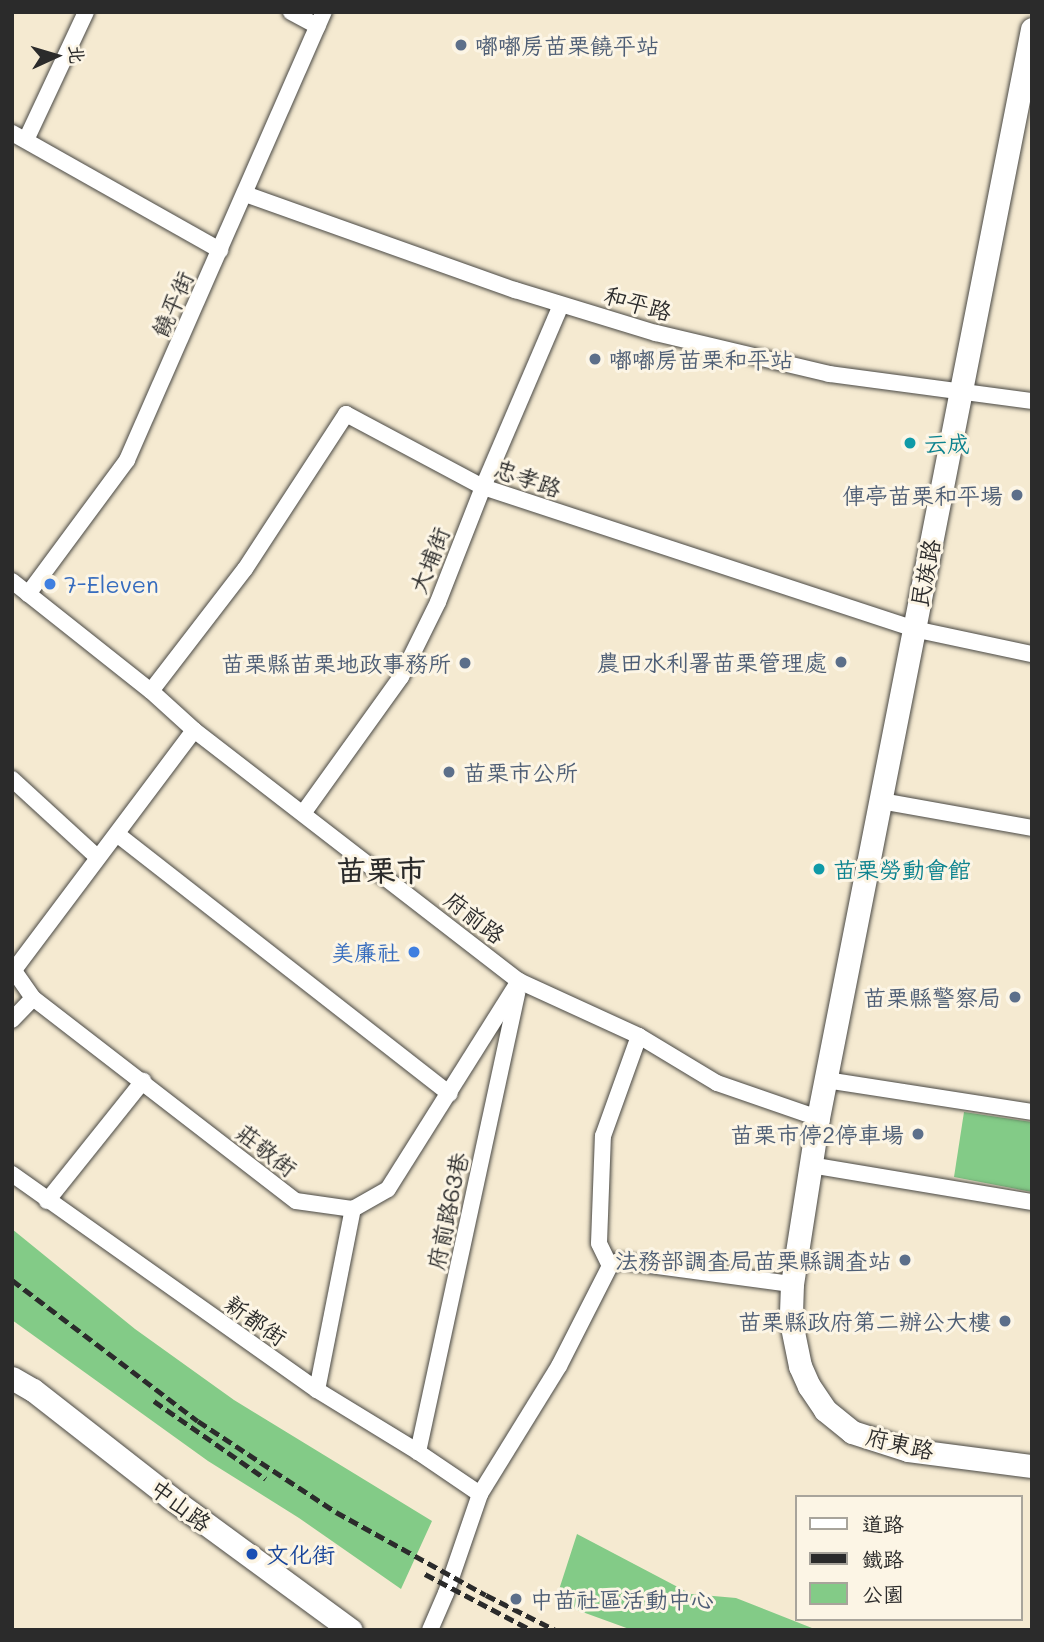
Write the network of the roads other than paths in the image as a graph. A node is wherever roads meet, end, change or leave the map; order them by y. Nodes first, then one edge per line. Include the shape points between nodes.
1 (86, 12) edge
2 (291, 12) edge
3 (321, 19) edge
4 (1032, 29) edge
5 (19, 137) edge
6 (245, 194) junction
7 (220, 250) junction
8 (561, 305) junction
9 (959, 391) junction
10 (1032, 401) edge
11 (482, 487) junction
12 (12, 581) edge
13 (28, 594) junction
14 (914, 629) junction
15 (1032, 654) edge
16 (151, 691) junction
17 (194, 730) junction
18 (12, 779) edge
19 (881, 801) junction
20 (304, 812) junction
21 (1032, 828) edge
22 (117, 834) junction
23 (97, 857) junction
24 (13, 969) edge
25 (519, 981) junction
26 (33, 998) junction
27 (12, 1020) edge
28 (639, 1036) junction
29 (826, 1080) junction
30 (143, 1081) junction
31 (450, 1094) junction
32 (1032, 1112) edge
33 (818, 1118) junction
34 (810, 1165) junction
35 (12, 1174) edge
36 (47, 1201) junction
37 (1032, 1202) edge
38 (353, 1209) junction
39 (610, 1266) junction
40 (792, 1284) junction
41 (12, 1378) edge
42 (317, 1390) junction
43 (418, 1452) junction
44 (1032, 1466) edge
45 (480, 1494) junction
46 (351, 1630) edge
47 (430, 1630) edge

1 - 5 street
2 - 3 street
3 - 6 street, 饒平街
4 - 9 street, 民族路
5 - 7 street
6 - 7 street, 饒平街
6 - 8 street, 和平路
7 - 13 street, 饒平街 via 127,460
8 - 9 street, 和平路 via 829,374
8 - 11 street, 大埔街
9 - 10 street, 和平路
9 - 14 street, 民族路
11 - 14 street, 忠孝路
11 - 16 street, 忠孝路 via 346,414 245,569
11 - 20 street, 大埔街 via 438,602 401,677
12 - 13 street, 府前路
13 - 16 street, 府前路
14 - 15 street, 忠孝路
14 - 19 street, 民族路
16 - 17 street, 府前路
17 - 20 street, 府前路
17 - 22 street
18 - 23 street
19 - 21 street
19 - 29 street, 民族路
20 - 25 street, 府前路
22 - 23 street
22 - 31 street
23 - 24 street
24 - 26 street, 莊敬街
25 - 28 street, 府前路
25 - 31 street
25 - 43 street, 府前路63巷
26 - 27 street
26 - 30 street, 莊敬街
28 - 33 street, 府前路 via 717,1083
28 - 39 street via 603,1136 599,1243
29 - 32 street
29 - 33 street, 民族路
30 - 36 street
30 - 38 street, 莊敬街 via 296,1201
31 - 38 street via 388,1189
33 - 34 street, 府東路
34 - 37 street
34 - 40 street, 府東路
35 - 36 street, 新都街
36 - 42 street, 新都街
38 - 42 street
39 - 40 street via 619,1261
39 - 45 street via 559,1366
40 - 44 street, 府東路 via 791,1322 800,1366 825,1410 852,1432 908,1450
41 - 46 street, 中山路
42 - 43 street, 新都街
43 - 45 street, 新都街
45 - 47 street

